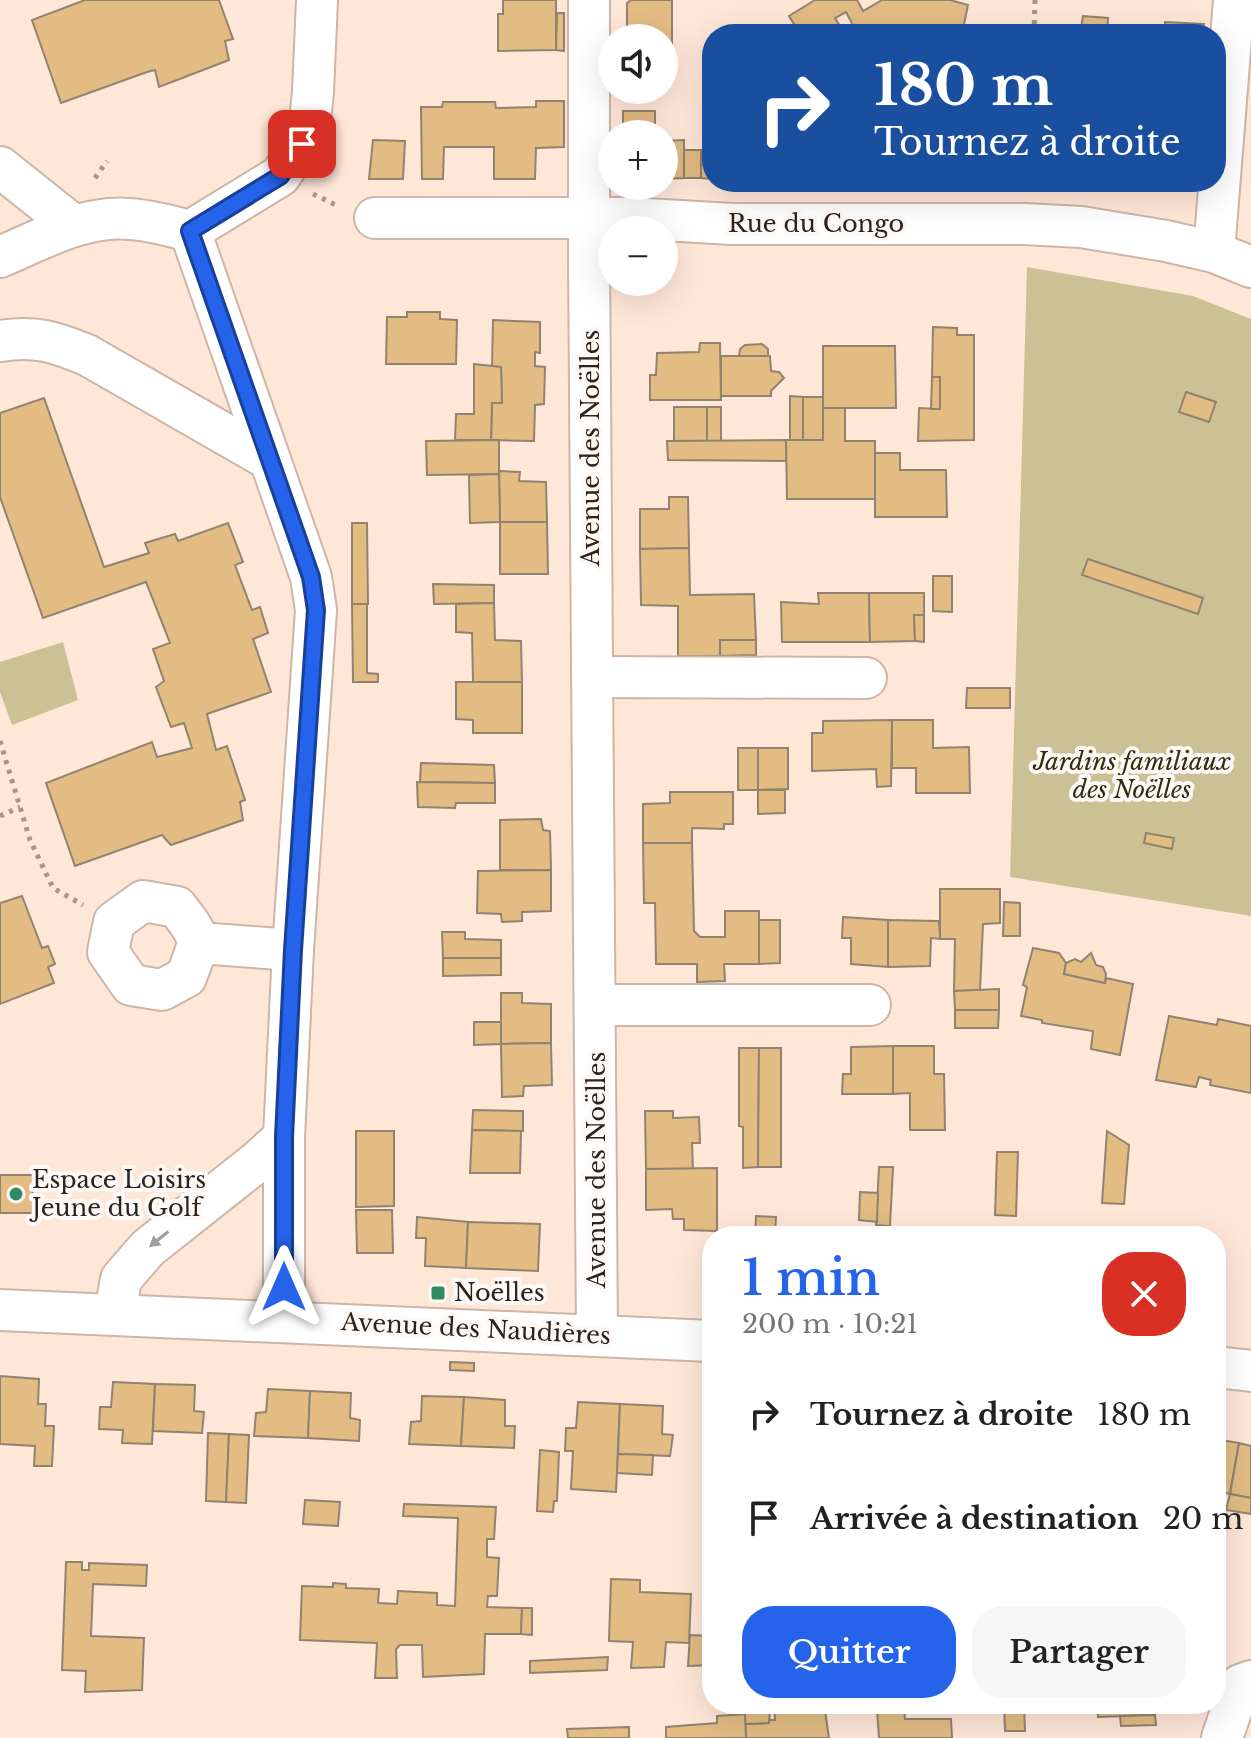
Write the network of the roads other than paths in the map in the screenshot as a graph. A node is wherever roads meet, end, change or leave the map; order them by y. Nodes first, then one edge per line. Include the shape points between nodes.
1 (317, 0) edge
2 (589, 0) edge
3 (1234, 0) edge
4 (1226, 101) edge
5 (0, 167) edge
6 (1219, 192) edge
7 (375, 218) road end
8 (589, 219) junction
9 (74, 226) junction
10 (190, 231) junction
11 (1214, 252) junction
12 (0, 257) edge
13 (1251, 267) edge
14 (0, 341) edge
15 (270, 460) junction
16 (592, 677) junction
17 (866, 678) dead end
18 (199, 943) junction
19 (293, 950) junction
20 (595, 1005) junction
21 (870, 1005) dead end
22 (284, 1137) junction
23 (237, 1176) junction
24 (284, 1228) junction
25 (0, 1310) edge
26 (115, 1314) junction
27 (284, 1321) junction
28 (597, 1335) junction
29 (702, 1340) edge
30 (1226, 1368) edge
31 (1251, 1371) edge
32 (1251, 1681) edge
33 (1222, 1738) edge

1 - 10 street via 310,120 302,144 280,176
2 - 8 street, Avenue des Noëlles
3 - 4 street
5 - 9 street
6 - 11 street
7 - 8 street, Rue du Congo
8 - 11 street, Rue du Congo via 1024,224 1096,230
8 - 16 street, Avenue des Noëlles
9 - 10 street via 128,218
9 - 12 street
10 - 15 street
11 - 13 street, Rue du Congo
14 - 15 street via 24,337 87,355
15 - 19 street via 311,577 316,610
16 - 17 street
16 - 20 street, Avenue des Noëlles
18 - 18 street via 177,907 143,901 114,922 108,952 131,985 162,990 186,977
18 - 19 street
19 - 22 street
20 - 21 street
20 - 28 street, Avenue des Noëlles
22 - 23 street
22 - 24 street
23 - 24 street
23 -> 26 street via 132,1264 121,1279
24 - 27 street
25 - 26 street, Avenue des Naudières
26 - 27 street, Avenue des Naudières
27 - 28 street, Avenue des Naudières
28 - 29 street, Avenue des Naudières
30 - 31 street
32 - 33 street via 1240,1685

